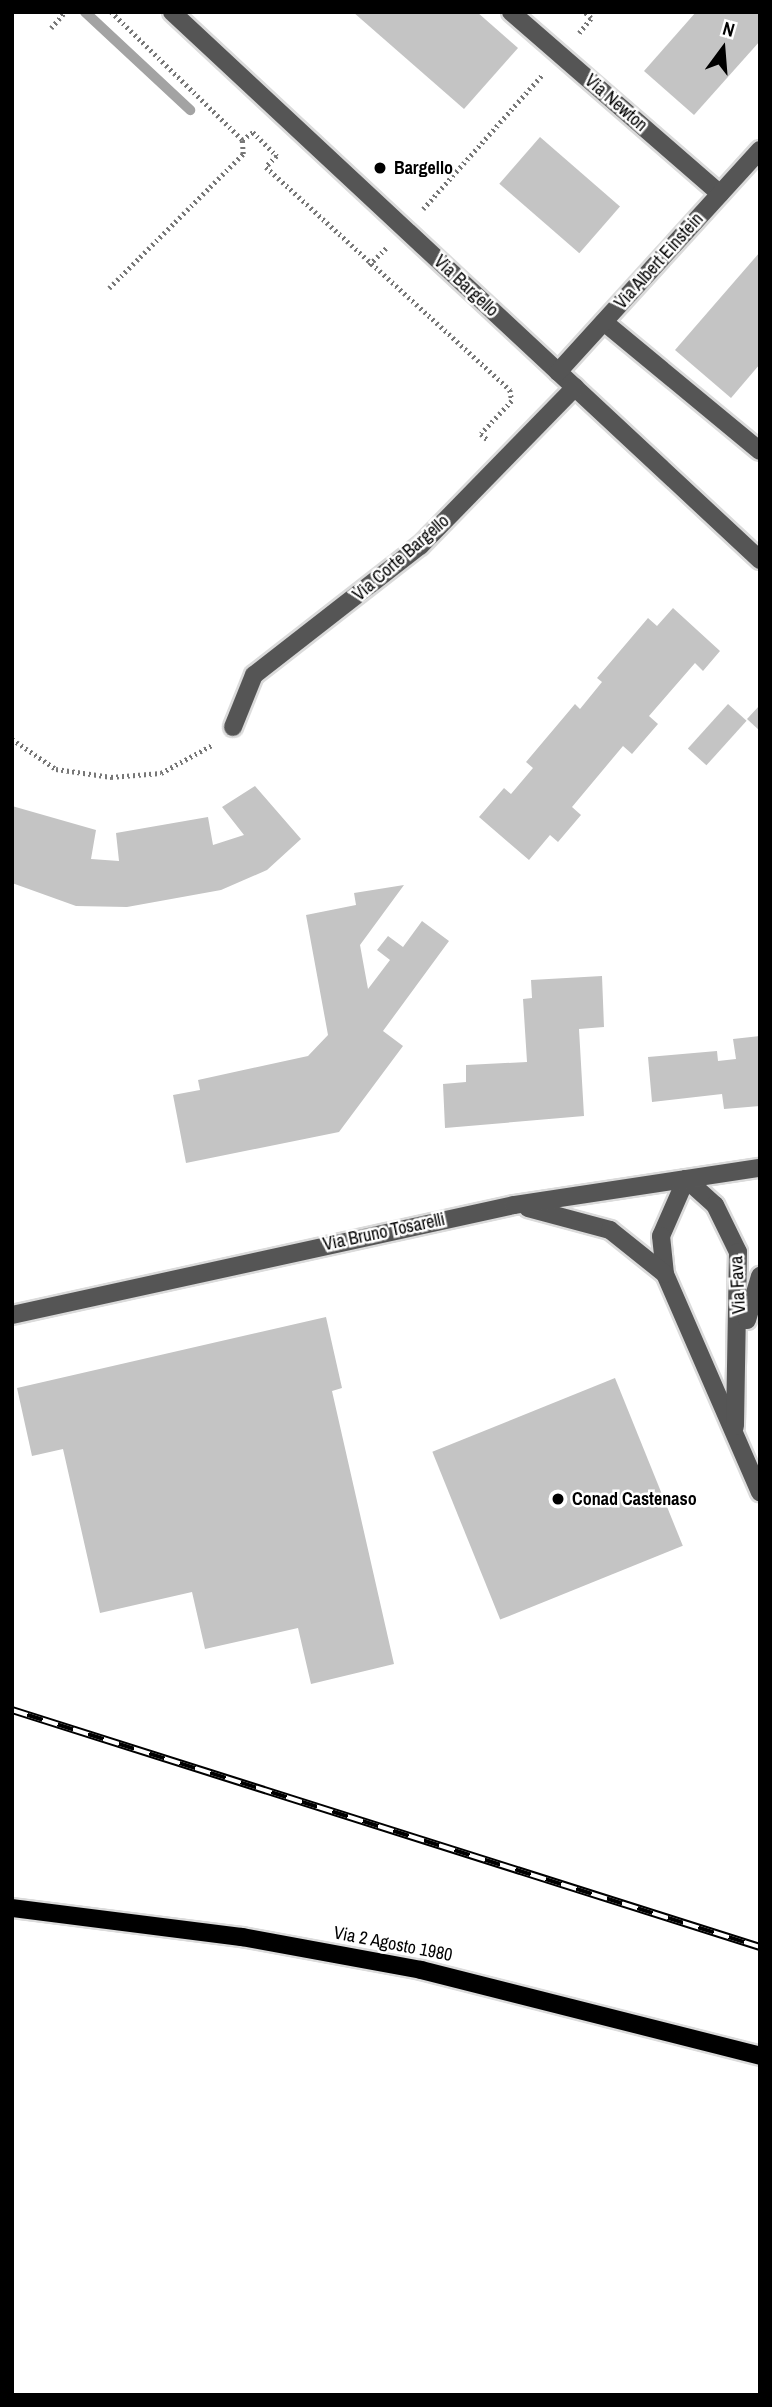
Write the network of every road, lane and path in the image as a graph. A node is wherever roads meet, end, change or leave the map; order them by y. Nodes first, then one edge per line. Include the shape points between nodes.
1 (111, 12) edge
2 (172, 12) edge
3 (511, 12) edge
4 (584, 12) edge
5 (65, 13) edge
6 (51, 28) dead end
7 (561, 55) junction
8 (242, 140) junction
9 (760, 150) edge
10 (720, 194) junction
11 (405, 229) junction
12 (369, 265) junction
13 (109, 288) dead end
14 (604, 322) junction
15 (558, 372) junction
16 (575, 387) junction
17 (760, 451) edge
18 (507, 460) junction
19 (760, 560) edge
20 (233, 727) joint
21 (12, 739) edge
22 (760, 1168) edge
23 (686, 1179) junction
24 (514, 1205) junction
25 (665, 1274) junction
26 (760, 1276) edge
27 (12, 1315) edge
28 (740, 1343) junction
29 (735, 1427) junction
30 (760, 1492) edge
31 (12, 1908) edge
32 (760, 2056) edge

1 - 8 path
2 - 11 street, Via Bargello
3 - 7 street, Via Newton
4 - 7 path via 591,18
5 - 6 path
7 - 10 street, Via Newton
7 - 11 path
8 - 12 path via 253,132 277,156 266,167
8 - 13 path via 243,154
9 - 10 street, Via Albert Einstein
10 - 14 street, Via Albert Einstein
11 - 12 path
11 - 15 street, Via Bargello
12 - 18 path via 510,390 512,401 481,434
14 - 15 street, Via Albert Einstein
14 - 17 street
15 - 16 street, Via Bargello
16 - 18 street, Via Corte Bargello
16 - 19 street, Via Bargello
18 - 20 street, Via Corte Bargello via 420,546 254,675
20 - 21 path via 161,773 111,777 56,769
22 - 23 street, Via Bruno Tosarelli
23 - 24 street, Via Bruno Tosarelli
23 - 25 street, Via Fava via 661,1236
23 - 28 street, Via Fava via 729,1225 741,1280
24 - 25 street, Via Fava via 610,1230
24 - 27 street, Via Bruno Tosarelli
25 - 29 street, Via Fava
26 - 28 street, Via Fava
28 - 29 street, Via Fava
29 - 30 street, Via Fava
31 - 32 main road, Via 2 Agosto 1980 via 242,1937 421,1970

